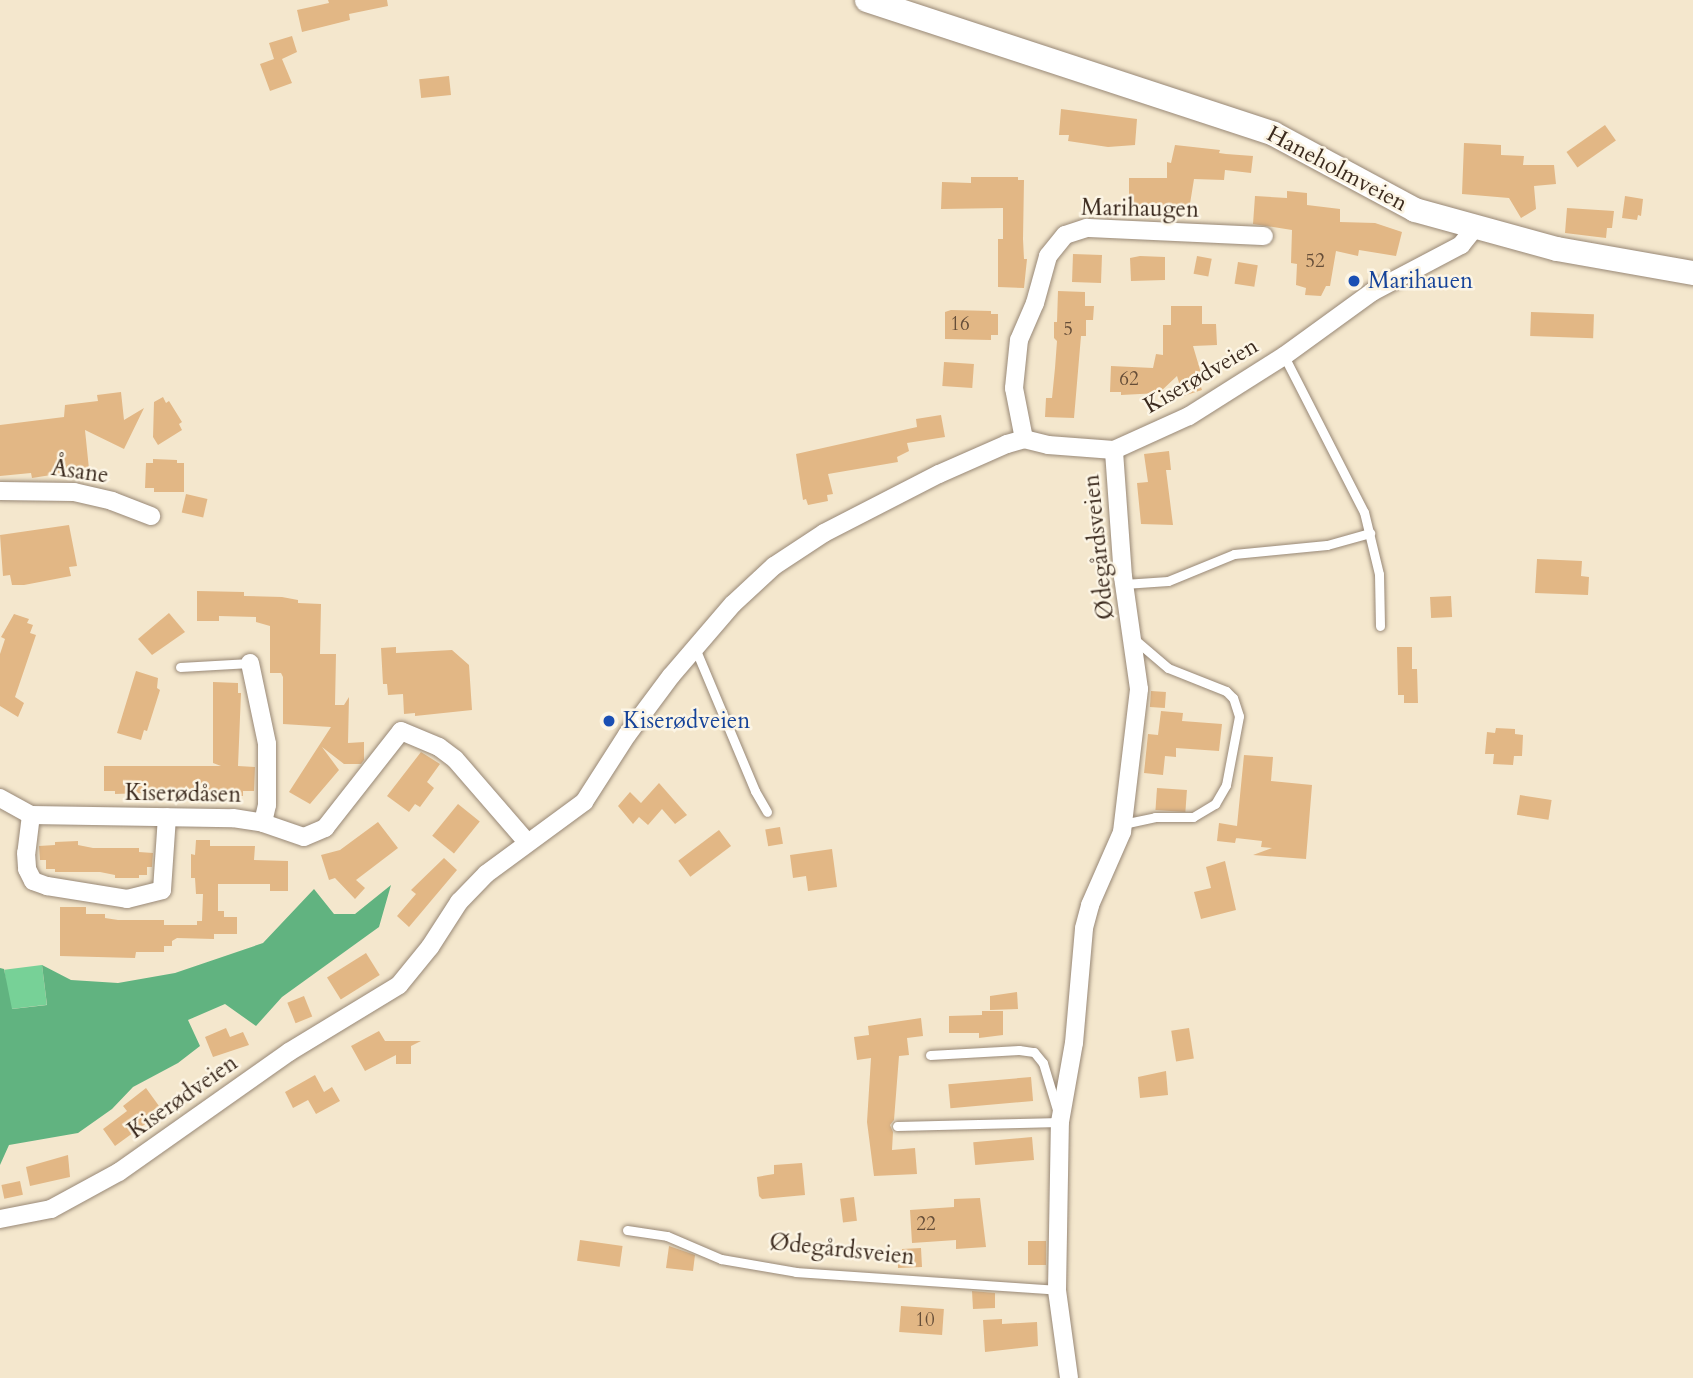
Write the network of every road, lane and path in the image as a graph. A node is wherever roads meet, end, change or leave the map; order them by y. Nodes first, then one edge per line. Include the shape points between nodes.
1 (867, 0) edge
2 (1475, 228) junction
3 (1264, 236) dead end
4 (1693, 273) edge
5 (1284, 356) junction
6 (1024, 439) junction
7 (1114, 450) junction
8 (0, 491) edge
9 (151, 516) dead end
10 (1370, 533) junction
11 (1124, 584) junction
12 (1380, 626) dead end
13 (1135, 639) junction
14 (695, 648) junction
15 (250, 663) joint
16 (180, 667) dead end
17 (0, 799) edge
18 (767, 812) dead end
19 (31, 815) junction
20 (167, 817) junction
21 (263, 823) junction
22 (1123, 824) junction
23 (527, 842) junction
24 (930, 1055) dead end
25 (1061, 1119) junction
26 (897, 1126) dead end
27 (0, 1219) edge
28 (627, 1230) dead end
29 (1058, 1290) junction
30 (1069, 1378) edge

1 - 2 main road, Haneholmveien via 1274,134 1393,201
2 - 4 main road, Haneholmveien via 1557,249
2 - 5 street, Kiserødveien via 1461,245 1372,292
3 - 6 street, Marihaugen via 1087,228 1065,235 1048,256 1019,340 1014,388
5 - 7 street, Kiserødveien via 1189,416
5 - 10 lane via 1364,512
6 - 7 street, Kiserødveien
6 - 14 street, Kiserødveien via 939,474 824,533 774,566
7 - 11 street, Ødegårdsveien
8 - 9 street, Åsane via 74,492 112,500
10 - 11 lane via 1327,545 1234,554 1168,581
10 - 12 lane via 1379,574
11 - 13 street, Ødegårdsveien
13 - 22 street, Ødegårdsveien via 1139,689
13 - 22 lane, Ødegårdsveien via 1168,668 1226,691 1239,716 1226,785 1209,809 1193,817 1155,817
14 - 18 lane
14 - 23 street, Kiserødveien via 627,734 584,802
15 - 16 lane
15 - 21 street via 267,744
17 - 19 street, Kiserødåsen
19 - 20 street, Kiserødåsen
19 - 20 street via 26,853 33,881 127,899 162,890
20 - 21 street, Kiserødåsen
21 - 23 street, Kiserødåsen via 296,836 320,832 401,731 455,758
22 - 25 street, Ødegårdsveien via 1084,928 1076,1034
23 - 27 street, Kiserødveien via 459,902 399,985 289,1052 119,1172 51,1209
24 - 25 lane, Ødegårdsveien via 1034,1052 1043,1063
25 - 26 lane
25 - 29 street, Ødegårdsveien
28 - 29 lane, Ødegårdsveien via 667,1236 721,1259 796,1272
29 - 30 street, Ødegårdsveien

